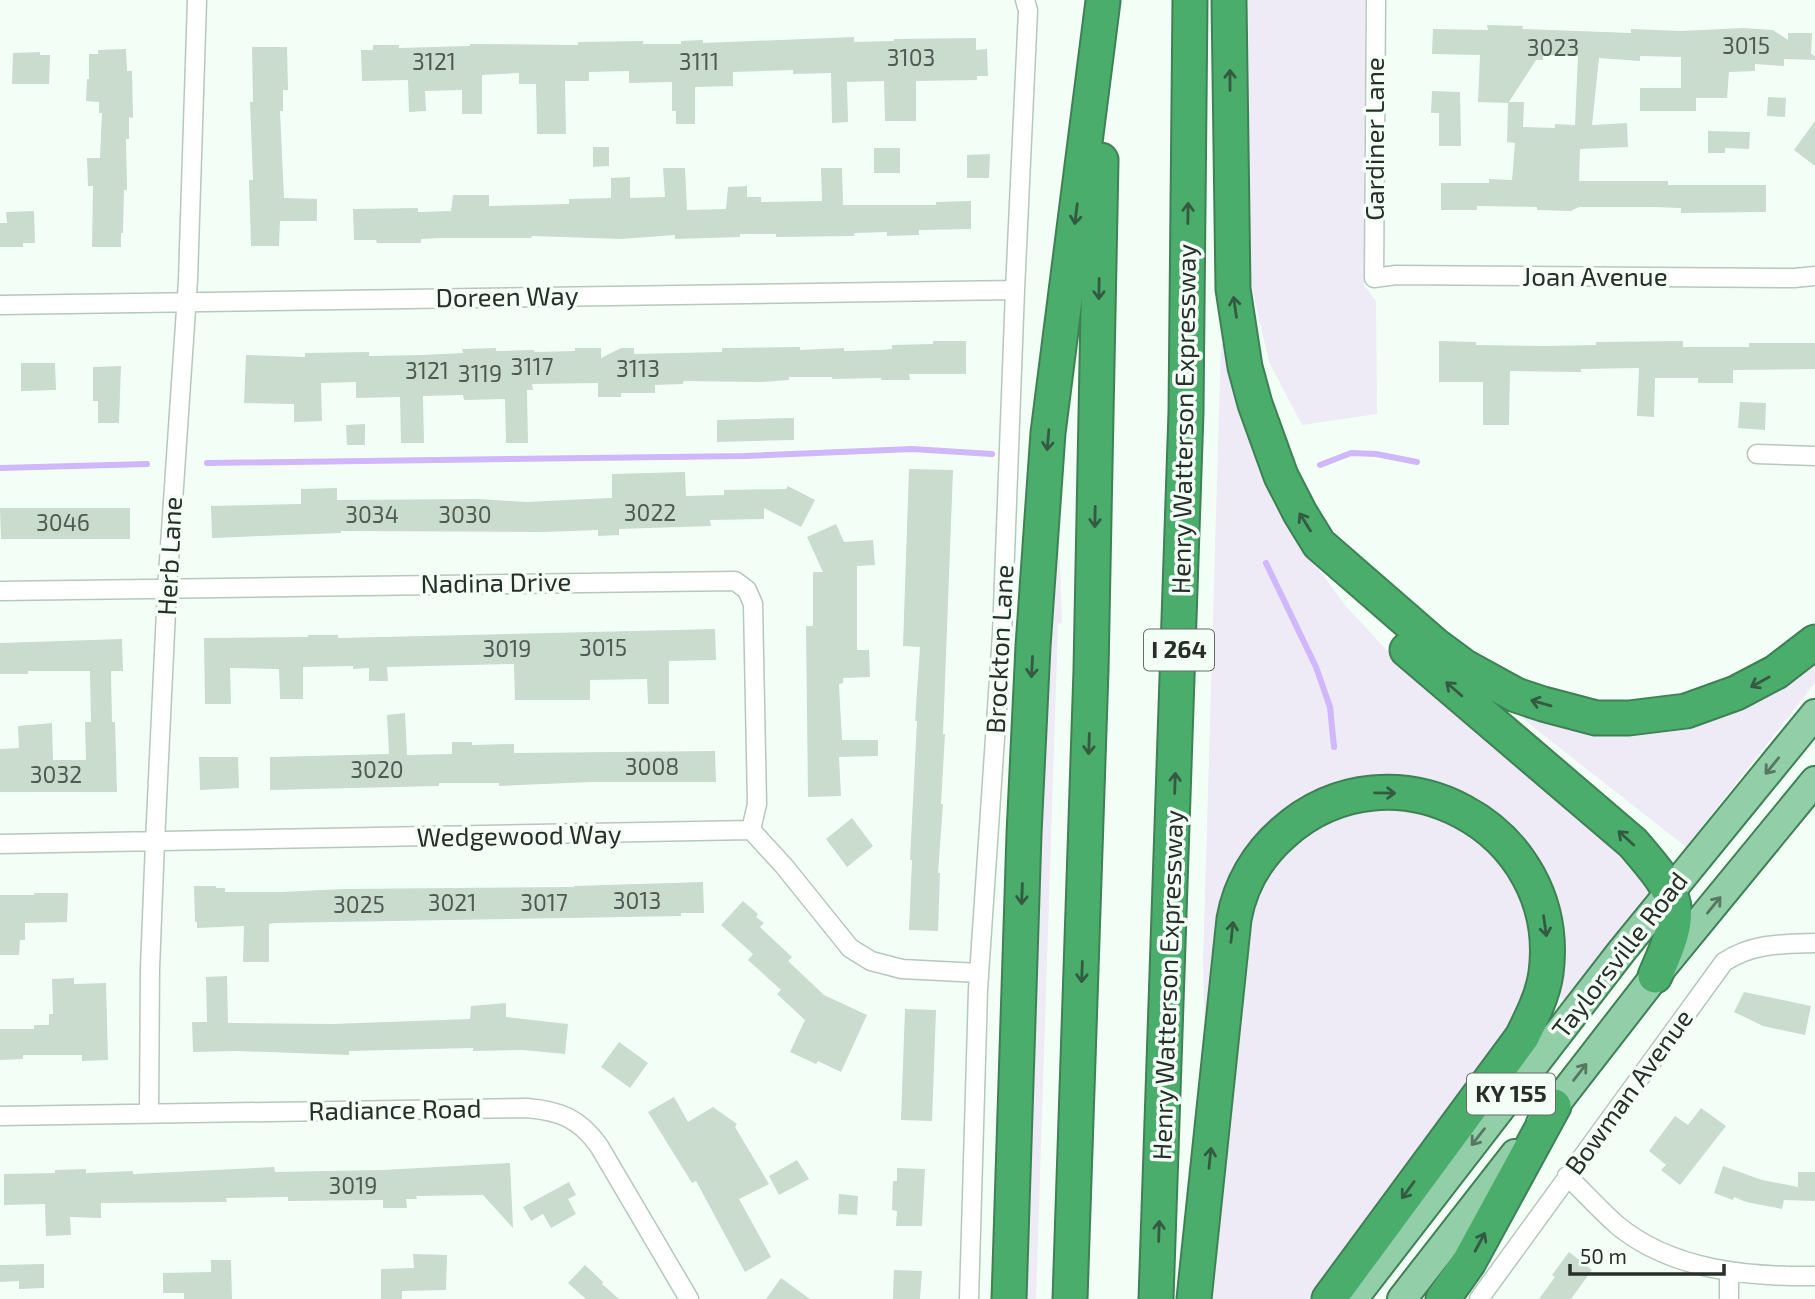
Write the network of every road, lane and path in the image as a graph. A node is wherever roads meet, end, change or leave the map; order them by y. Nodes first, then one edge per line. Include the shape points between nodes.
1 (197, 0) edge
2 (1025, 0) edge
3 (1103, 0) edge
4 (1189, 0) edge
5 (1229, 0) edge
6 (1376, 0) edge
7 (1815, 276) edge
8 (1374, 278) joint
9 (1014, 290) junction
10 (186, 303) junction
11 (0, 304) edge
12 (1757, 454) dead end
13 (1815, 456) edge
14 (1352, 571) junction
15 (167, 590) junction
16 (0, 591) edge
17 (1815, 642) edge
18 (1815, 714) edge
19 (1815, 781) edge
20 (751, 830) junction
21 (155, 842) junction
22 (0, 844) edge
23 (1670, 890) junction
24 (1815, 943) edge
25 (979, 973) junction
26 (1655, 976) junction
27 (1554, 1106) junction
28 (149, 1113) junction
29 (0, 1116) edge
30 (1567, 1176) junction
31 (1729, 1271) junction
32 (1815, 1276) edge
33 (689, 1299) edge
34 (969, 1299) edge
35 (1009, 1299) edge
36 (1070, 1299) edge
37 (1156, 1299) edge
38 (1194, 1299) edge
39 (1329, 1299) edge
40 (1353, 1299) edge
41 (1402, 1299) edge
42 (1443, 1299) edge
43 (1479, 1299) edge
44 (1729, 1299) edge

1 - 10 street, Herb Lane
2 - 9 street, Brockton Lane
3 -> 35 highway via 1048,433 1024,835
3 -> 36 highway via 1091,670
37 -> 4 highway, Henry Watterson Expressway / I 264 via 1186,412
14 -> 5 highway via 1319,544 1300,513 1267,440 1245,367 1233,289
6 - 8 street, Gardiner Lane
7 - 8 street, Joan Avenue
9 - 10 street, Doreen Way
9 - 25 street, Brockton Lane via 1003,610
10 - 11 street, Doreen Way
10 - 15 street, Herb Lane
12 - 13 street
17 -> 14 highway via 1776,672 1736,694 1657,716 1596,718 1517,695 1465,667
23 -> 14 highway via 1633,843 1383,626
15 - 16 street, Nadina Drive
15 - 20 street, Nadina Drive via 735,581 747,590 753,604 757,804
15 - 21 street, Herb Lane
18 -> 23 main road, Taylorsville Road / KY 155
26 -> 19 main road, Taylorsville Road / KY 155
20 - 21 street, Wedgewood Way
20 - 25 street via 850,948 871,961 902,969
21 - 22 street, Wedgewood Way
21 - 28 street, Herb Lane
23 - 26 highway via 1674,925
23 -> 40 main road, Taylorsville Road / KY 155
24 - 30 street, Bowman Avenue via 1766,944 1740,951 1724,962
25 - 34 street, Brockton Lane
27 -> 26 main road, Taylorsville Road / KY 155
27 - 41 main road, Taylorsville Road / KY 155
42 -> 27 highway via 1469,1262
28 - 29 street, Radiance Road
28 - 33 street, Radiance Road via 527,1108 565,1115 599,1146
30 - 31 street via 1634,1237 1685,1262
30 - 43 street, Bowman Avenue
31 - 32 street
31 - 44 street
38 -> 39 highway via 1234,919 1244,885 1275,840 1306,813 1361,793 1427,796 1470,815 1519,859 1541,902 1548,947 1546,975 1522,1037

